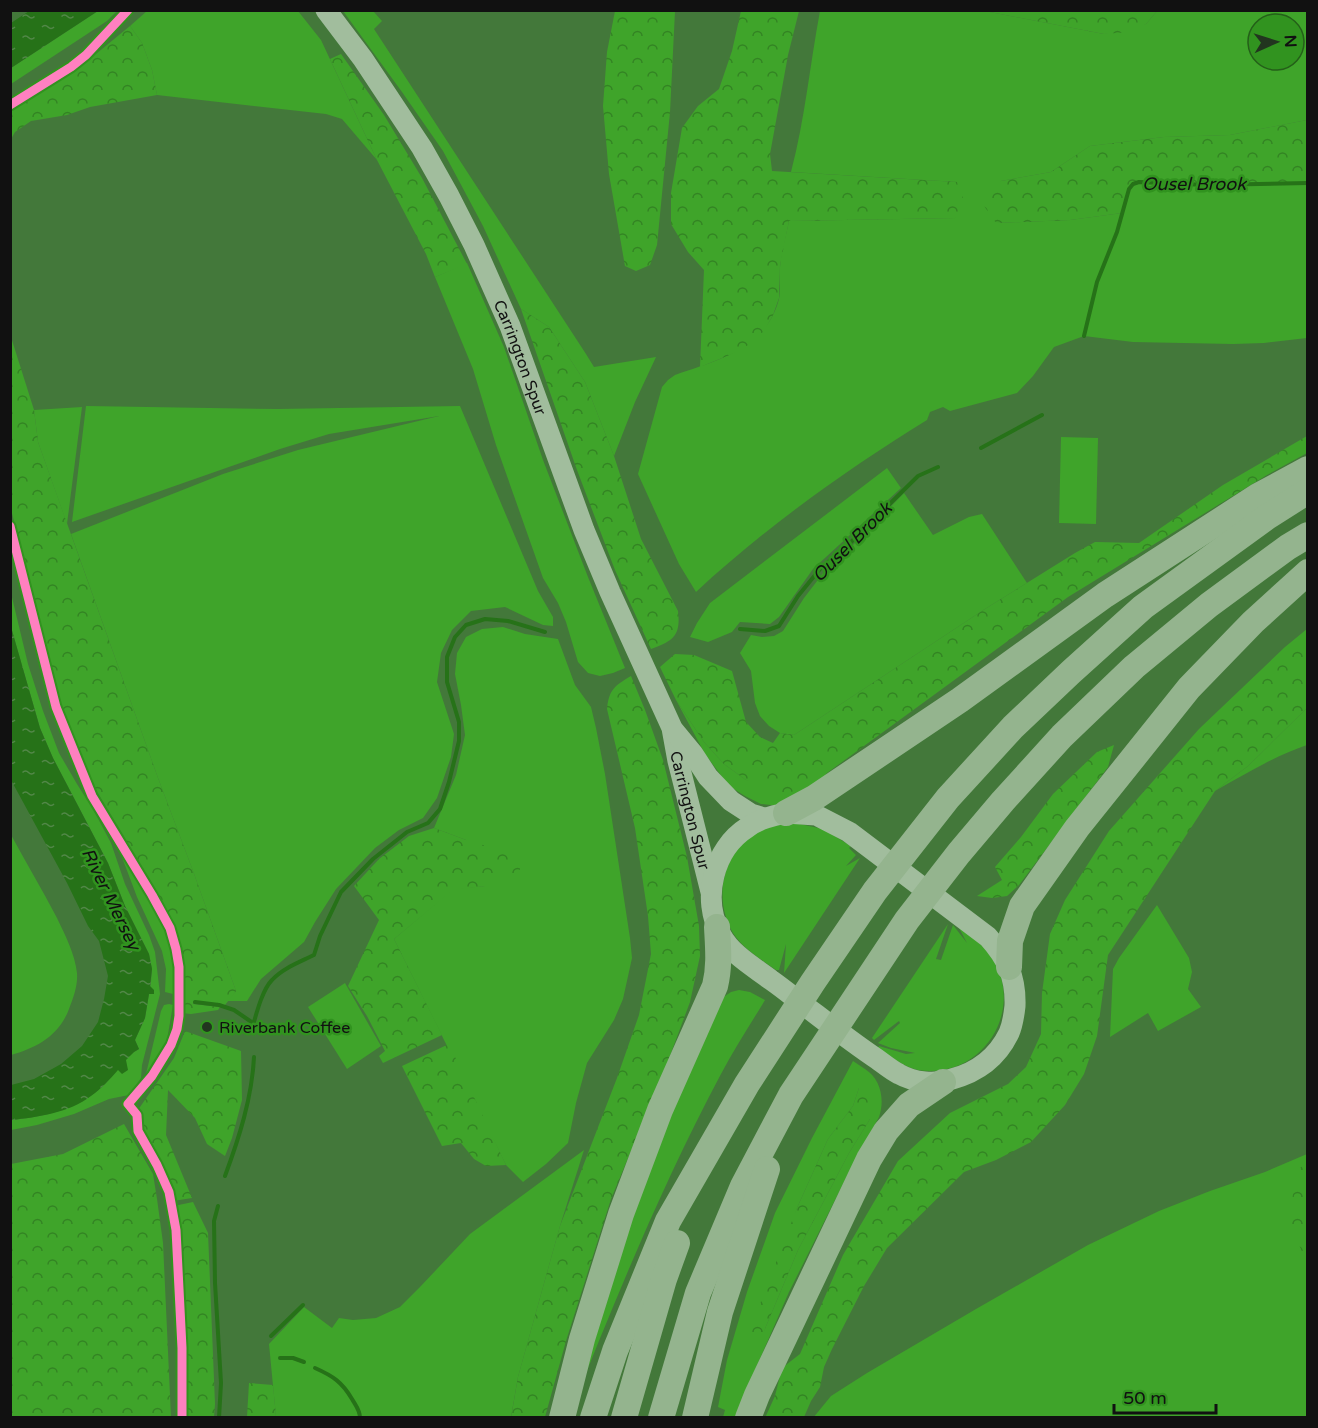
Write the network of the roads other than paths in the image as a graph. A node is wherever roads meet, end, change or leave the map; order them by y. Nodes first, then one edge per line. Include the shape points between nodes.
1 (326, 10) edge
2 (1308, 469) edge
3 (1308, 491) edge
4 (1308, 535) edge
5 (1308, 572) edge
6 (672, 728) junction
7 (775, 816) junction
8 (711, 892) junction
9 (717, 927) junction
10 (1009, 967) junction
11 (944, 1082) junction
12 (747, 1084) junction
13 (791, 1095) junction
14 (562, 1418) edge
15 (593, 1418) edge
16 (624, 1418) edge
17 (661, 1418) edge
18 (694, 1418) edge
19 (748, 1418) edge

1 - 6 main road, Carrington Spur via 422,148 474,245 510,326 588,541
2 - 7 highway via 1258,496 1105,595 960,700 814,798
3 - 12 highway via 1143,607 1013,727 948,798 875,891
4 - 13 highway via 1209,605 1134,667 1062,736 959,853 907,920
5 - 10 highway via 1189,688 1077,828 1022,906 1010,941
6 - 7 main road, Carrington Spur via 708,777 741,808
6 - 8 main road, Carrington Spur
7 - 8 main road via 735,837 714,873
7 - 10 main road via 816,815 849,832 988,937
8 - 9 main road, Carrington Spur
9 - 11 main road via 734,951 860,1048 900,1075
9 - 14 highway via 715,986 660,1110 621,1214
10 - 11 main road via 1015,996 1006,1038 979,1068
11 - 19 highway via 909,1105 886,1131 869,1159
12 - 15 highway via 668,1221 615,1351
12 - 16 highway via 704,1172 664,1280
13 - 17 highway via 743,1186 698,1293
13 - 18 highway via 720,1312

